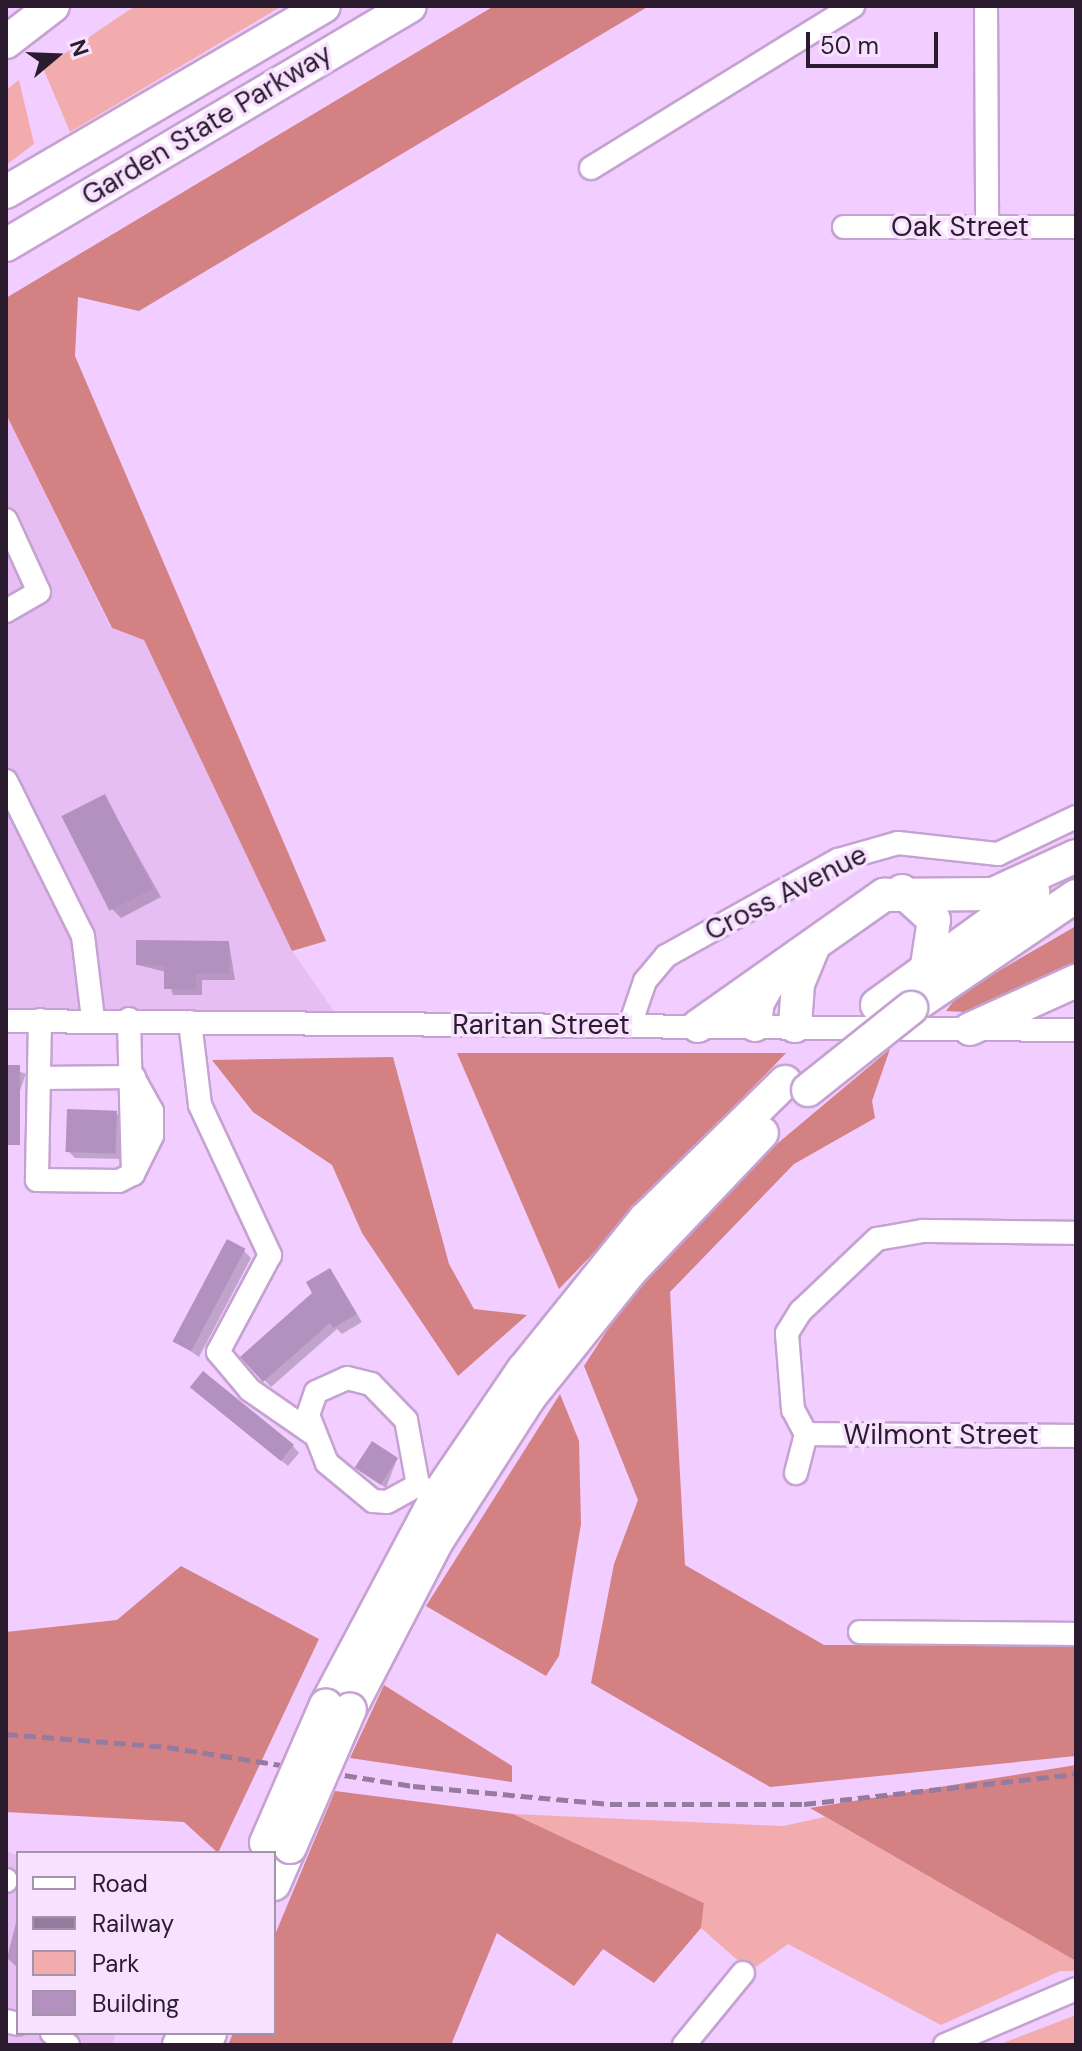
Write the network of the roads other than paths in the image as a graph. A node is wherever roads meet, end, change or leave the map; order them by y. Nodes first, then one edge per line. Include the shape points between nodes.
1 (53, 6) edge
2 (324, 6) edge
3 (410, 6) edge
4 (853, 6) edge
5 (986, 6) edge
6 (6, 42) edge
7 (591, 168) dead end
8 (6, 192) edge
9 (987, 226) junction
10 (844, 227) dead end
11 (1076, 227) edge
12 (6, 245) edge
13 (6, 520) edge
14 (6, 611) edge
15 (7, 785) edge
16 (1076, 817) edge
17 (1076, 856) edge
18 (1076, 864) edge
19 (902, 891) junction
20 (1075, 897) edge
21 (814, 945) junction
22 (927, 966) junction
23 (776, 972) junction
24 (1076, 981) edge
25 (93, 1019) junction
26 (129, 1019) junction
27 (40, 1020) junction
28 (6, 1021) edge
29 (190, 1022) junction
30 (630, 1025) junction
31 (755, 1025) junction
32 (698, 1026) junction
33 (795, 1026) junction
34 (970, 1029) junction
35 (1076, 1030) edge
36 (134, 1077) junction
37 (39, 1078) junction
38 (796, 1086) junction
39 (1076, 1233) edge
40 (526, 1384) junction
41 (312, 1433) junction
42 (806, 1434) junction
43 (1076, 1436) edge
44 (796, 1473) dead end
45 (428, 1490) junction
46 (860, 1632) dead end
47 (1076, 1634) edge
48 (338, 1707) junction
49 (272, 1848) edge
50 (743, 1973) dead end
51 (1076, 1989) edge
52 (684, 2045) edge
53 (945, 2045) edge

1 - 6 highway
2 - 8 highway, Garden State Parkway
3 - 12 highway, Garden State Parkway
4 - 7 street
5 - 9 street
9 - 10 street, Oak Street
9 - 11 street, Oak Street
13 - 14 street via 39,592
15 - 25 street via 83,936
16 - 30 street, Cross Avenue via 998,854 898,843 838,860 666,956 645,981
17 - 19 highway via 993,894
18 - 22 highway
19 - 21 highway via 865,905
19 - 22 highway via 934,920
20 - 38 highway, bridge
21 - 23 highway
21 - 33 highway via 798,984
22 - 38 highway via 877,1005
23 - 31 highway via 758,1002
23 - 32 highway
24 - 34 highway
25 - 26 street, Raritan Street
25 - 27 street, Raritan Street
26 - 29 street, Raritan Street
26 - 36 street
27 - 28 street, Raritan Street
27 - 37 street
29 - 30 street, Raritan Street
29 - 41 street via 200,1105 270,1255 218,1352 250,1390
30 - 32 street, Raritan Street
31 - 32 street, Raritan Street
31 - 33 street, Raritan Street
33 - 34 street, Raritan Street
34 - 35 street, Raritan Street
36 - 37 street
36 - 37 street via 133,1174 122,1181 37,1180
38 - 40 highway via 602,1287
39 - 42 street via 923,1231 877,1239 801,1311 787,1333 793,1410
40 - 45 highway
40 - 48 highway
41 - 45 street via 327,1463 373,1501
41 - 45 street via 316,1392 347,1378 371,1384 414,1434
42 - 43 street, Wilmont Street
42 - 44 street
45 - 48 highway
46 - 47 street
48 - 49 highway, bridge
50 - 52 street
51 - 53 street

